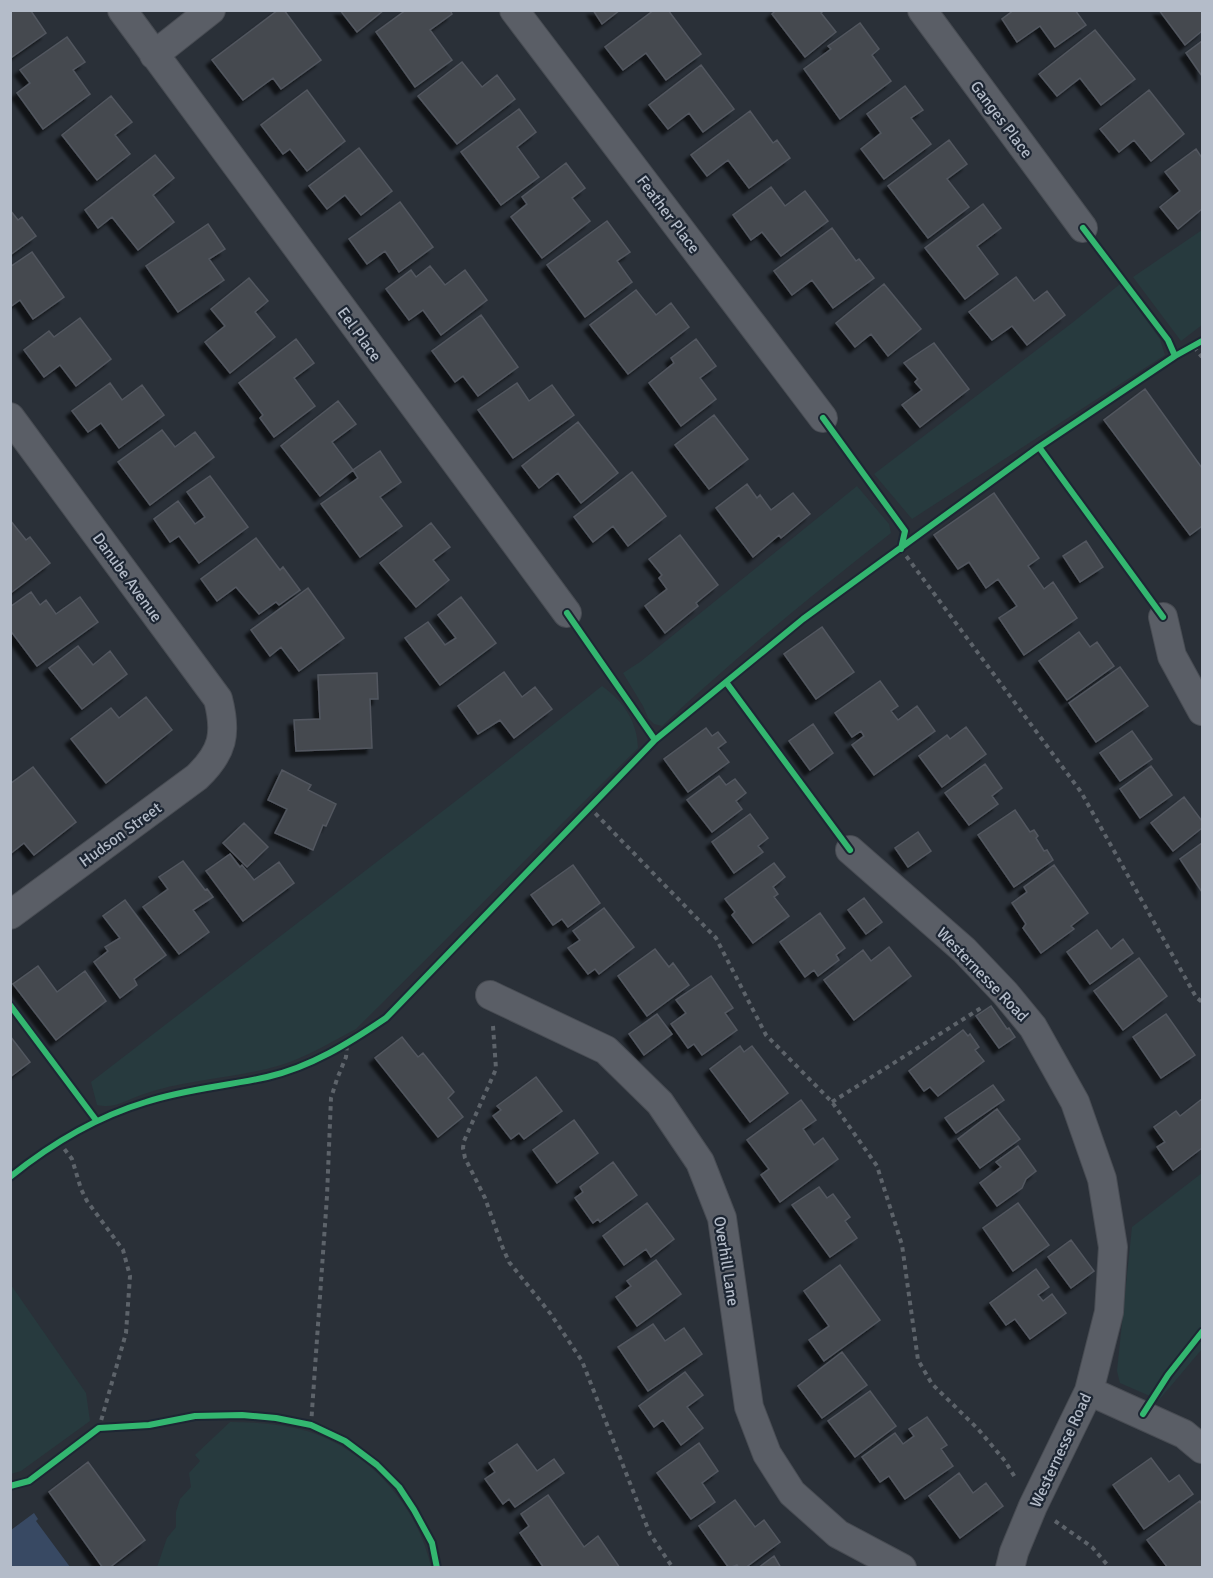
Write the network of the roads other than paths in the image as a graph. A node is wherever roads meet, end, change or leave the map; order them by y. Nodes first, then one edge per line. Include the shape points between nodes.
1 (122, 10) edge
2 (212, 10) edge
3 (514, 10) edge
4 (922, 10) edge
5 (154, 55) junction
6 (1083, 228) dead end
7 (10, 417) edge
8 (824, 418) dead end
9 (567, 613) dead end
10 (1163, 617) dead end
11 (1203, 711) edge
12 (220, 745) joint
13 (850, 850) dead end
14 (10, 915) edge
15 (490, 995) road end
16 (1089, 1391) junction
17 (1203, 1449) edge
18 (902, 1568) edge
19 (1010, 1568) edge

1 - 5 street, Eel Place
2 - 5 street
3 - 8 street, Feather Place
4 - 6 street, Ganges Place
5 - 9 street, Eel Place
7 - 12 street, Danube Avenue via 218,699 223,735
10 - 11 street via 1172,656
12 - 14 street, Hudson Street via 197,777
13 - 16 street, Westernesse Road via 964,950 1005,993 1034,1027 1076,1102 1102,1179 1113,1247 1109,1312
15 - 18 street, Overhill Lane via 606,1050 660,1103 700,1162 722,1218 749,1407 767,1454 792,1493 838,1534
16 - 17 street via 1184,1434
16 - 19 street, Westernesse Road via 1033,1506

